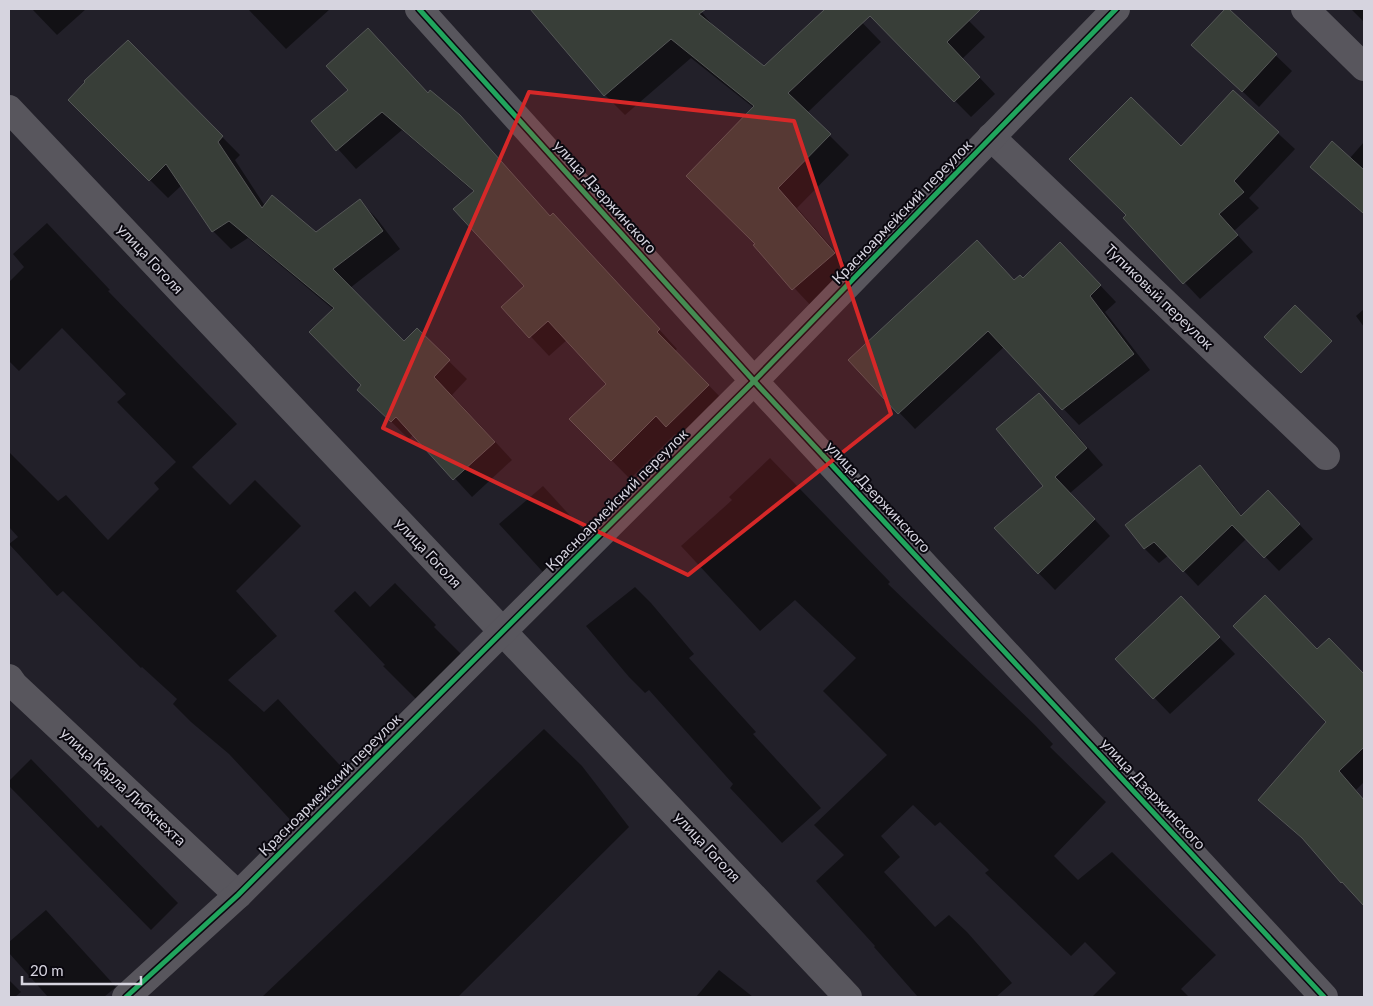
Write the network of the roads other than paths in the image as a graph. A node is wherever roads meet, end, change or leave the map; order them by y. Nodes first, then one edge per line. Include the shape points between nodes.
1 (418, 9) edge
2 (1116, 9) edge
3 (1305, 9) edge
4 (1364, 66) edge
5 (9, 109) edge
6 (991, 137) junction
7 (754, 381) junction
8 (1326, 456) dead end
9 (502, 631) junction
10 (9, 678) edge
11 (238, 895) junction
12 (126, 997) edge
13 (848, 997) edge
14 (1324, 997) edge

1 - 7 street, улица Дзержинского
2 - 6 street, Красноармейский переулок
3 - 4 street
5 - 9 street, улица Гоголя
6 - 7 street, Красноармейский переулок
6 - 8 street, Тупиковый переулок
7 - 9 street, Красноармейский переулок
7 - 14 street, улица Дзержинского
9 - 11 street, Красноармейский переулок
9 - 13 street, улица Гоголя
10 - 11 street, улица Карла Либкнехта
11 - 12 street, Красноармейский переулок

